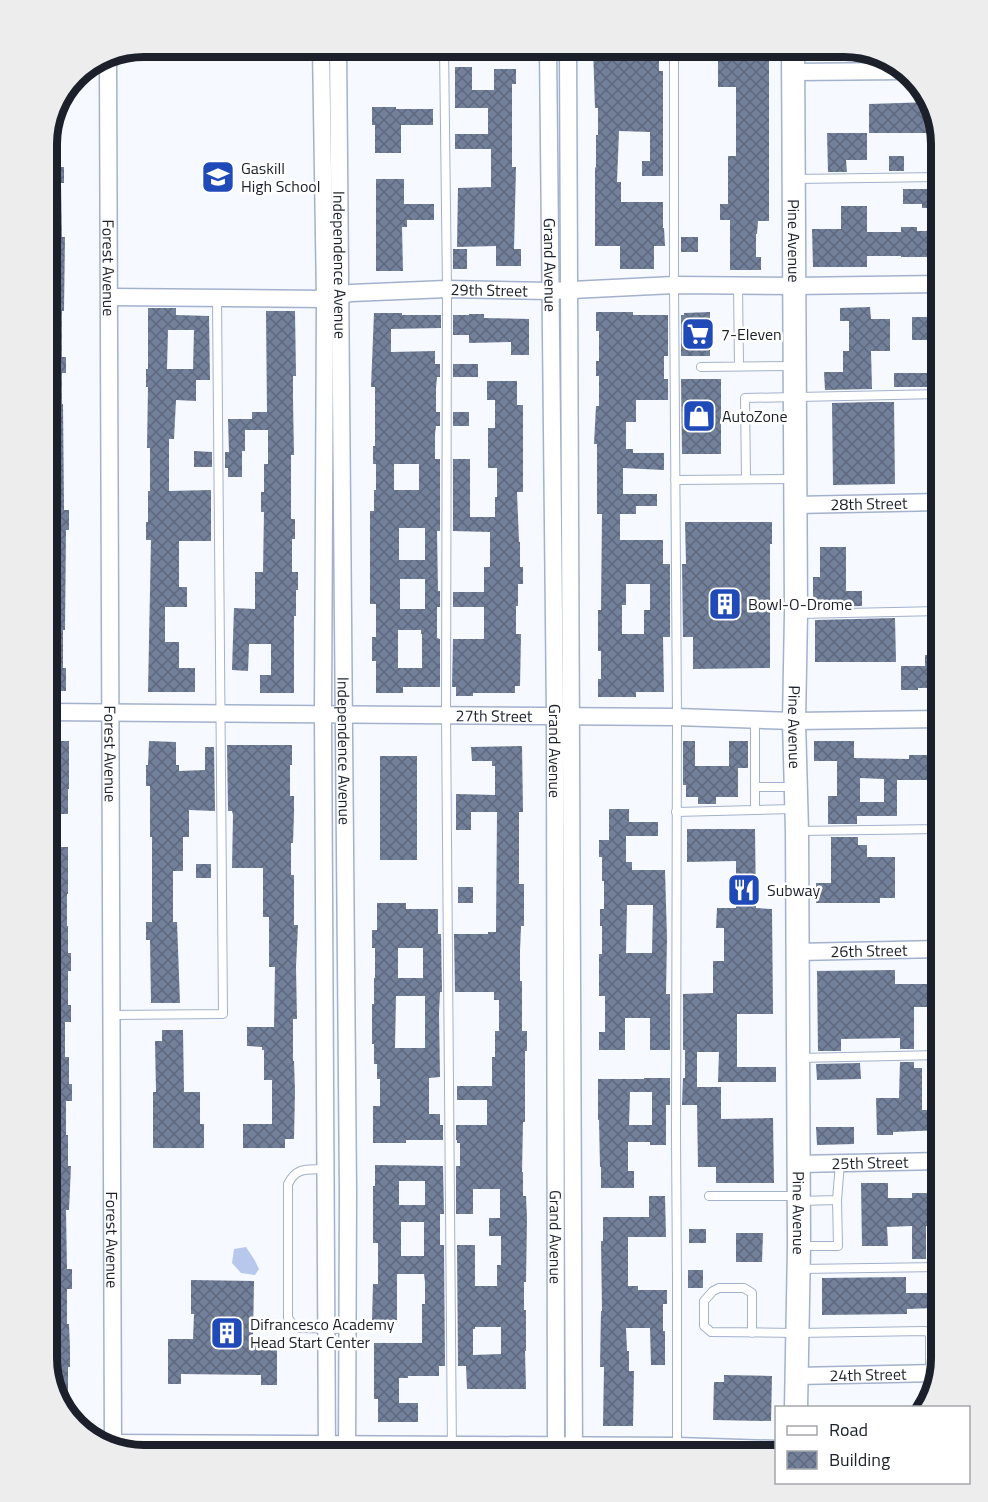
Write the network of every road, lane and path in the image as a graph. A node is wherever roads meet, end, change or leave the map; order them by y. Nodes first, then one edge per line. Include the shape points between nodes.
1 (322, 57) edge
2 (337, 57) edge
3 (444, 57) edge
4 (548, 57) edge
5 (568, 57) edge
6 (674, 57) edge
7 (793, 57) edge
8 (108, 66) edge
9 (891, 71) edge
10 (793, 72) junction
11 (549, 102) junction
12 (568, 102) junction
13 (331, 142) junction
14 (931, 177) edge
15 (794, 179) junction
16 (931, 284) edge
17 (674, 285) junction
18 (738, 286) junction
19 (794, 286) junction
20 (447, 289) junction
21 (570, 290) junction
22 (551, 291) junction
23 (110, 297) junction
24 (333, 297) junction
25 (217, 298) junction
26 (739, 366) junction
27 (795, 366) junction
28 (701, 367) dead end
29 (931, 394) edge
30 (795, 398) junction
31 (746, 479) junction
32 (795, 479) junction
33 (675, 480) junction
34 (931, 502) edge
35 (324, 505) junction
36 (342, 505) junction
37 (553, 505) junction
38 (571, 505) junction
39 (795, 505) junction
40 (931, 611) edge
41 (796, 614) junction
42 (57, 712) edge
43 (111, 712) junction
44 (221, 714) junction
45 (323, 714) junction
46 (345, 715) junction
47 (446, 715) junction
48 (563, 716) junction
49 (677, 717) junction
50 (931, 719) edge
51 (755, 720) junction
52 (794, 721) junction
53 (756, 787) junction
54 (796, 809) junction
55 (755, 810) junction
56 (676, 812) junction
57 (931, 828) edge
58 (931, 949) edge
59 (797, 951) junction
60 (555, 966) junction
61 (572, 966) junction
62 (325, 972) junction
63 (346, 972) junction
64 (112, 1015) junction
65 (931, 1055) edge
66 (798, 1058) junction
67 (931, 1161) edge
68 (840, 1163) junction
69 (798, 1164) junction
70 (325, 1170) junction
71 (325, 1191) junction
72 (348, 1192) junction
73 (555, 1195) junction
74 (573, 1195) junction
75 (709, 1196) dead end
76 (799, 1198) junction
77 (837, 1200) junction
78 (799, 1246) junction
79 (931, 1267) edge
80 (799, 1269) junction
81 (326, 1329) junction
82 (347, 1329) junction
83 (752, 1333) junction
84 (797, 1333) junction
85 (931, 1343) edge
86 (929, 1373) edge
87 (796, 1376) junction
88 (796, 1406) edge
89 (109, 1437) edge
90 (327, 1445) edge
91 (347, 1445) edge
92 (452, 1445) edge
93 (556, 1445) edge
94 (574, 1445) edge
95 (677, 1445) edge

1 - 13 street, Independence Avenue
2 - 13 street, Independence Avenue
3 - 20 lane
4 - 11 street, Grand Avenue
5 - 12 street
6 - 17 lane
7 - 10 main road, Pine Avenue
8 - 23 street, Forest Avenue
9 - 10 street
10 - 15 main road, Pine Avenue
11 - 12 lane
11 - 22 street, Grand Avenue
12 - 21 street
13 - 24 street, Independence Avenue
14 - 15 lane
15 - 19 main road, Pine Avenue
16 - 19 street, 29th Street
17 - 18 street, 29th Street
17 - 21 street, 29th Street
17 - 33 lane
18 - 19 street, 29th Street
18 - 26 lane
19 - 27 main road, Pine Avenue
20 - 22 street, 29th Street
20 - 24 street, 29th Street
20 - 47 lane
21 - 22 street, 29th Street
21 - 38 street
22 - 37 street, Grand Avenue
23 - 25 street, 29th Street
23 - 43 street, Forest Avenue
24 - 25 street, 29th Street
24 - 35 street, Independence Avenue
24 - 36 street, Independence Avenue
25 - 44 lane
26 - 27 lane
26 - 28 lane
27 - 30 main road, Pine Avenue
29 - 30 lane
30 - 31 lane via 745,398
30 - 32 main road, Pine Avenue
31 - 32 lane
31 - 33 lane
32 - 39 main road, Pine Avenue
33 - 49 lane
34 - 39 street, 28th Street
35 - 36 lane
35 - 45 street, Independence Avenue
36 - 46 street, Independence Avenue
37 - 38 lane
37 - 48 street, Grand Avenue
38 - 48 street
39 - 41 main road, Pine Avenue
40 - 41 lane
41 - 52 main road, Pine Avenue
42 - 43 street, 27th Street
43 - 44 street, 27th Street
43 - 64 street, Forest Avenue
44 - 45 street, 27th Street
44 - 64 lane via 223,1014
45 - 46 street, 27th Street
45 - 62 street, Independence Avenue
46 - 47 street, 27th Street
46 - 63 street, Independence Avenue
47 - 48 street, 27th Street
47 - 92 lane
48 - 49 street, 27th Street
48 - 60 street, Grand Avenue
48 - 61 street
49 - 51 street, 27th Street
49 - 56 lane
50 - 52 street, 27th Street
51 - 52 street, 27th Street
51 - 53 lane
52 - 54 main road, Pine Avenue
53 - 54 lane
53 - 55 lane
54 - 55 lane
54 - 57 lane
54 - 59 main road, Pine Avenue
55 - 56 lane
56 - 95 lane
58 - 59 street, 26th Street
59 - 66 main road, Pine Avenue
60 - 61 lane
60 - 73 street, Grand Avenue
61 - 74 street
62 - 63 lane
62 - 70 street, Independence Avenue
63 - 72 street, Independence Avenue
64 - 89 street, Forest Avenue
65 - 66 lane
66 - 69 main road, Pine Avenue
67 - 68 street, 25th Street
68 - 69 street, 25th Street
68 - 77 lane
69 - 76 main road, Pine Avenue
70 - 71 street, Independence Avenue
70 - 81 lane via 299,1170 288,1184 287,1202 288,1318 294,1326
71 - 72 lane
71 - 81 street, Independence Avenue
72 - 82 street, Independence Avenue
73 - 74 lane
73 - 93 street, Grand Avenue
74 - 94 street
75 - 76 lane
76 - 77 lane
76 - 78 main road, Pine Avenue
77 - 78 lane via 838,1246
78 - 80 main road, Pine Avenue
79 - 80 lane
80 - 84 main road, Pine Avenue
81 - 82 lane
81 - 90 street, Independence Avenue
82 - 91 street, Independence Avenue
83 - 83 lane via 707,1330 704,1301 719,1288 749,1290
83 - 84 lane
84 - 85 lane via 925,1331 930,1333
84 - 87 main road, Pine Avenue
86 - 87 street, 24th Street
87 - 88 main road, Pine Avenue

